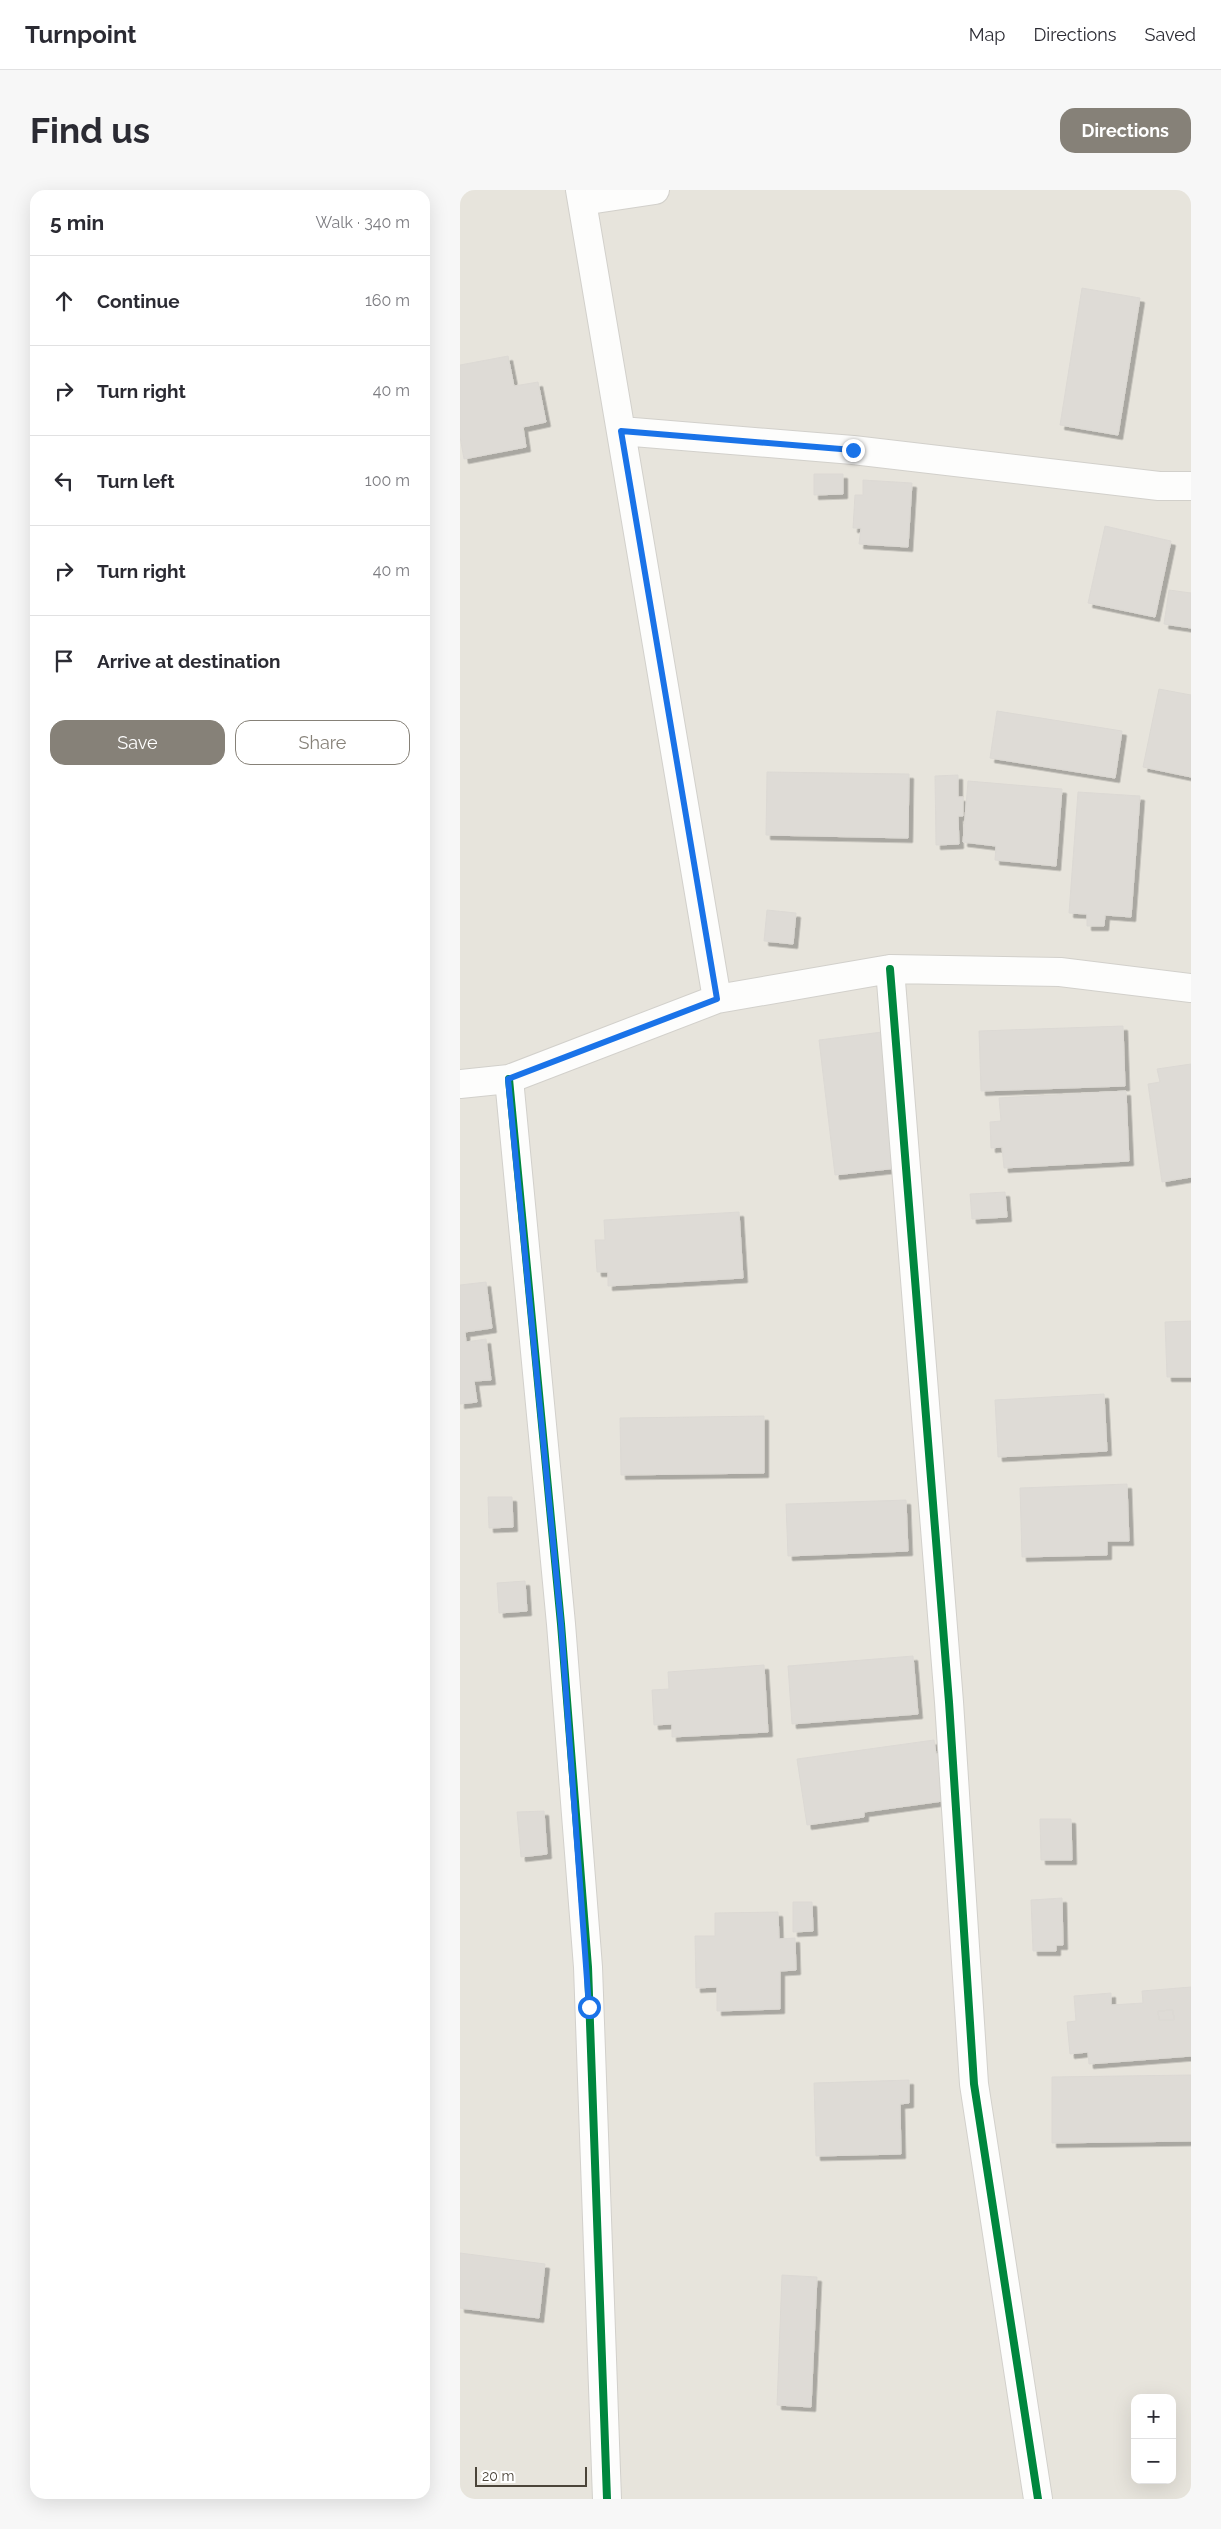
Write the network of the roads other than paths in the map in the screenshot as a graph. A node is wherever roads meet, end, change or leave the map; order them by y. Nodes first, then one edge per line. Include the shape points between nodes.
1 (655, 190) edge
2 (581, 196) edge
3 (621, 431) junction
4 (1191, 486) edge
5 (890, 969) junction
6 (1191, 988) edge
7 (717, 999) junction
8 (508, 1079) junction
9 (460, 1084) edge
10 (607, 2499) edge
11 (1038, 2499) edge

1 - 2 street
2 - 3 street
3 - 4 street via 853,450 1159,486
3 - 7 street
5 - 6 street via 1060,972
5 - 7 street
5 - 11 street via 949,1702 974,2084
7 - 8 street
8 - 9 street
8 - 10 street via 560,1614 588,1967

